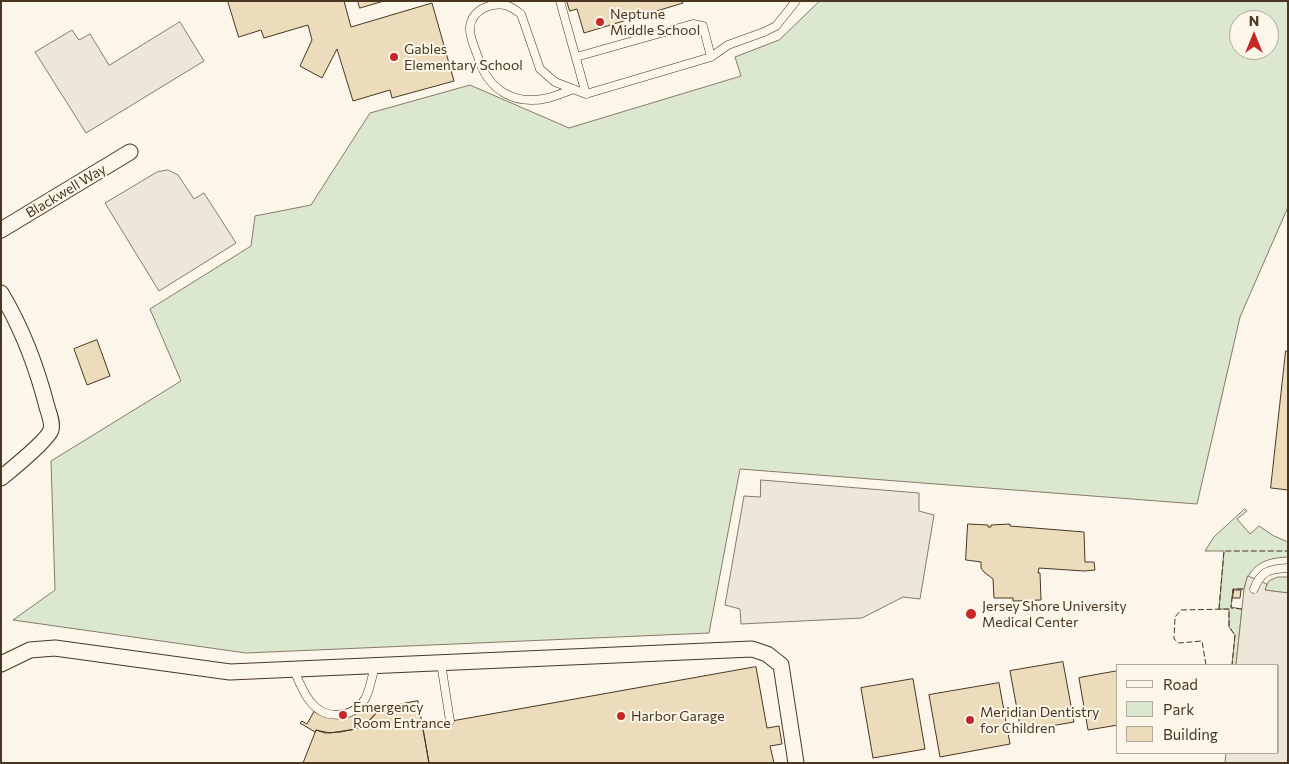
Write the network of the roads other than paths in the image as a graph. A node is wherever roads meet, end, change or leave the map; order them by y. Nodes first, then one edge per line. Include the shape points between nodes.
1 (560, 1) edge
2 (796, 1) edge
3 (495, 3) edge
4 (576, 57) junction
5 (711, 57) junction
6 (574, 89) junction
7 (586, 94) junction
8 (130, 152) dead end
9 (1, 230) edge
10 (1, 293) edge
11 (1, 478) edge
12 (1288, 568) edge
13 (1254, 589) dead end
14 (441, 663) junction
15 (1, 664) edge
16 (375, 666) junction
17 (294, 670) junction
18 (450, 721) dead end
19 (796, 763) edge

1 - 4 lane
2 - 5 lane via 776,26 728,45
3 - 6 lane via 521,14 540,69 555,82
3 - 6 lane via 479,11 470,25 470,33 480,65 497,90 535,100
4 - 5 lane via 693,24 703,26
4 - 7 lane
5 - 7 lane
6 - 7 lane
8 - 9 street, Blackwell Way
10 - 11 street via 30,352 52,423 45,439
12 - 13 lane via 1270,570 1260,576
14 - 16 street
14 - 18 lane
14 - 19 street via 759,650 781,665
15 - 17 street via 30,650 55,648 230,672
16 - 17 street
16 - 17 lane via 360,706 338,715 320,711 309,701

